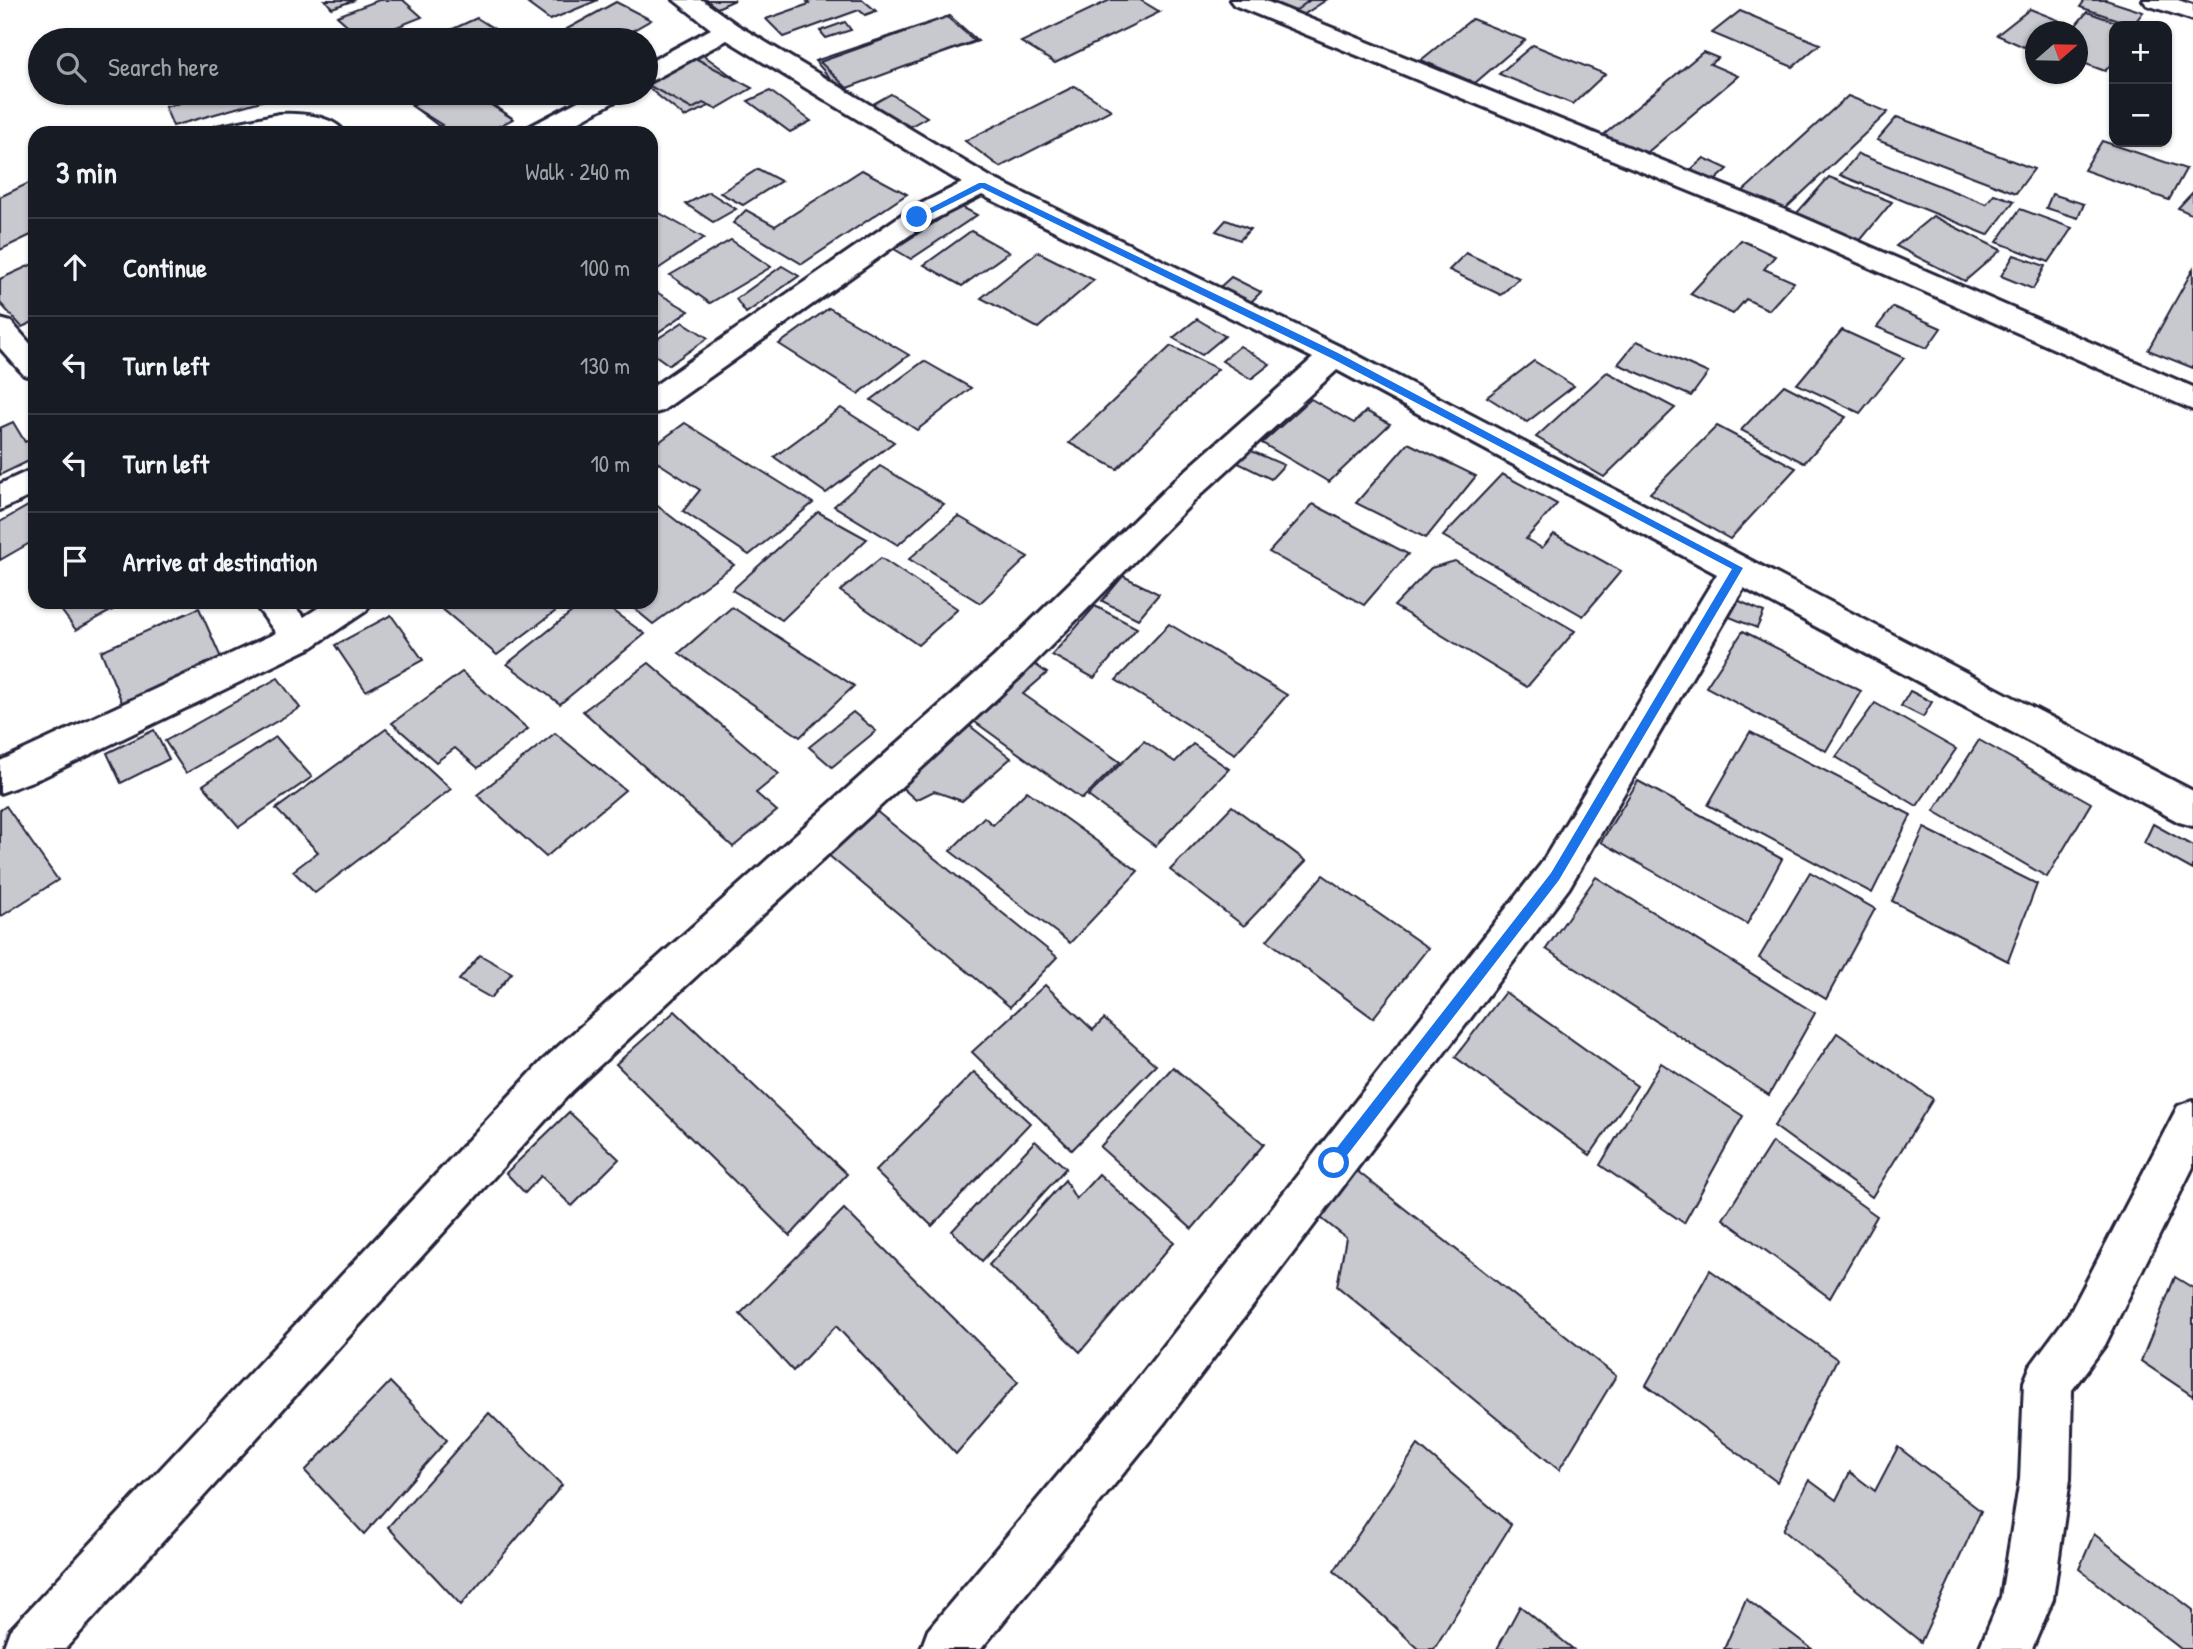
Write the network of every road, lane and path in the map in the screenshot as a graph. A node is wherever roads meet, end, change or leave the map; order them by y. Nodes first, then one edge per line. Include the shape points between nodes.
1 (686, 0) edge
2 (1242, 0) edge
3 (2155, 0) edge
4 (2193, 13) edge
5 (729, 30) junction
6 (658, 68) edge
7 (590, 105) edge
8 (254, 126) edge
9 (321, 126) edge
10 (551, 126) edge
11 (982, 184) junction
12 (0, 329) edge
13 (1335, 356) junction
14 (28, 360) edge
15 (658, 398) edge
16 (2193, 399) edge
17 (28, 484) edge
18 (0, 498) edge
19 (1738, 568) junction
20 (276, 609) edge
21 (343, 609) edge
22 (300, 637) junction
23 (0, 777) edge
24 (2193, 810) edge
25 (2193, 1121) edge
26 (29, 1649) edge
27 (947, 1649) edge
28 (2005, 1649) edge

1 - 5 street
2 - 16 street via 1790,222
3 - 4 street
5 - 6 street
5 - 11 street
7 - 10 street
8 - 9 street via 297,120
11 - 13 street
11 - 15 street via 917,217
12 - 14 street
13 - 19 street
13 - 26 street via 1186,488 1007,667 557,1076
17 - 18 street
19 - 24 street
19 - 27 street via 1555,876 1148,1405
20 - 22 street
21 - 22 street
22 - 23 street
25 - 28 street via 2088,1328 2048,1382 2045,1479 2027,1599

